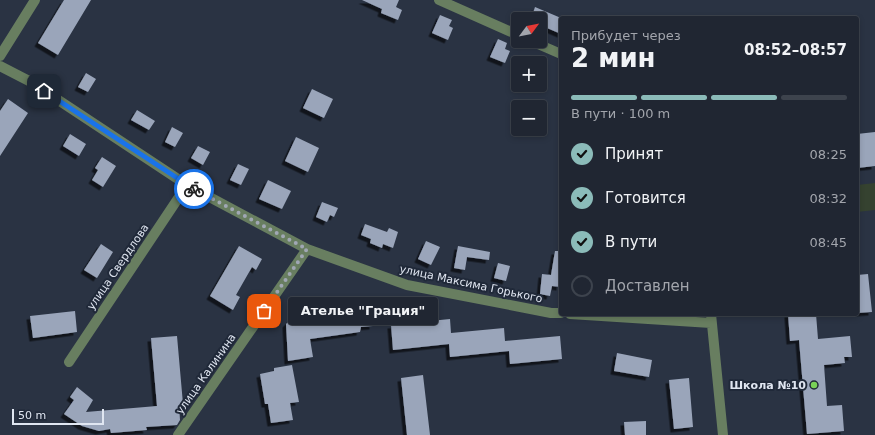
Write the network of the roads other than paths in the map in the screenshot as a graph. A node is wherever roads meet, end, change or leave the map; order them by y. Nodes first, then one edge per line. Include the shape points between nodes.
1 (34, 0) edge
2 (438, 0) edge
3 (511, 32) edge
4 (547, 48) edge
5 (559, 53) edge
6 (0, 56) edge
7 (0, 66) edge
8 (187, 185) junction
9 (307, 249) junction
10 (559, 314) edge
11 (640, 316) edge
12 (711, 318) edge
13 (69, 362) dead end
14 (178, 435) edge
15 (724, 435) edge

1 - 6 street
2 - 3 street
4 - 5 street
7 - 8 street, улица Максима Горького via 31,82
8 - 9 street, улица Максима Горького
8 - 13 street, улица Свердлова
9 - 10 street, улица Максима Горького via 407,285
9 - 14 street, улица Калинина
11 - 12 street
12 - 15 street

